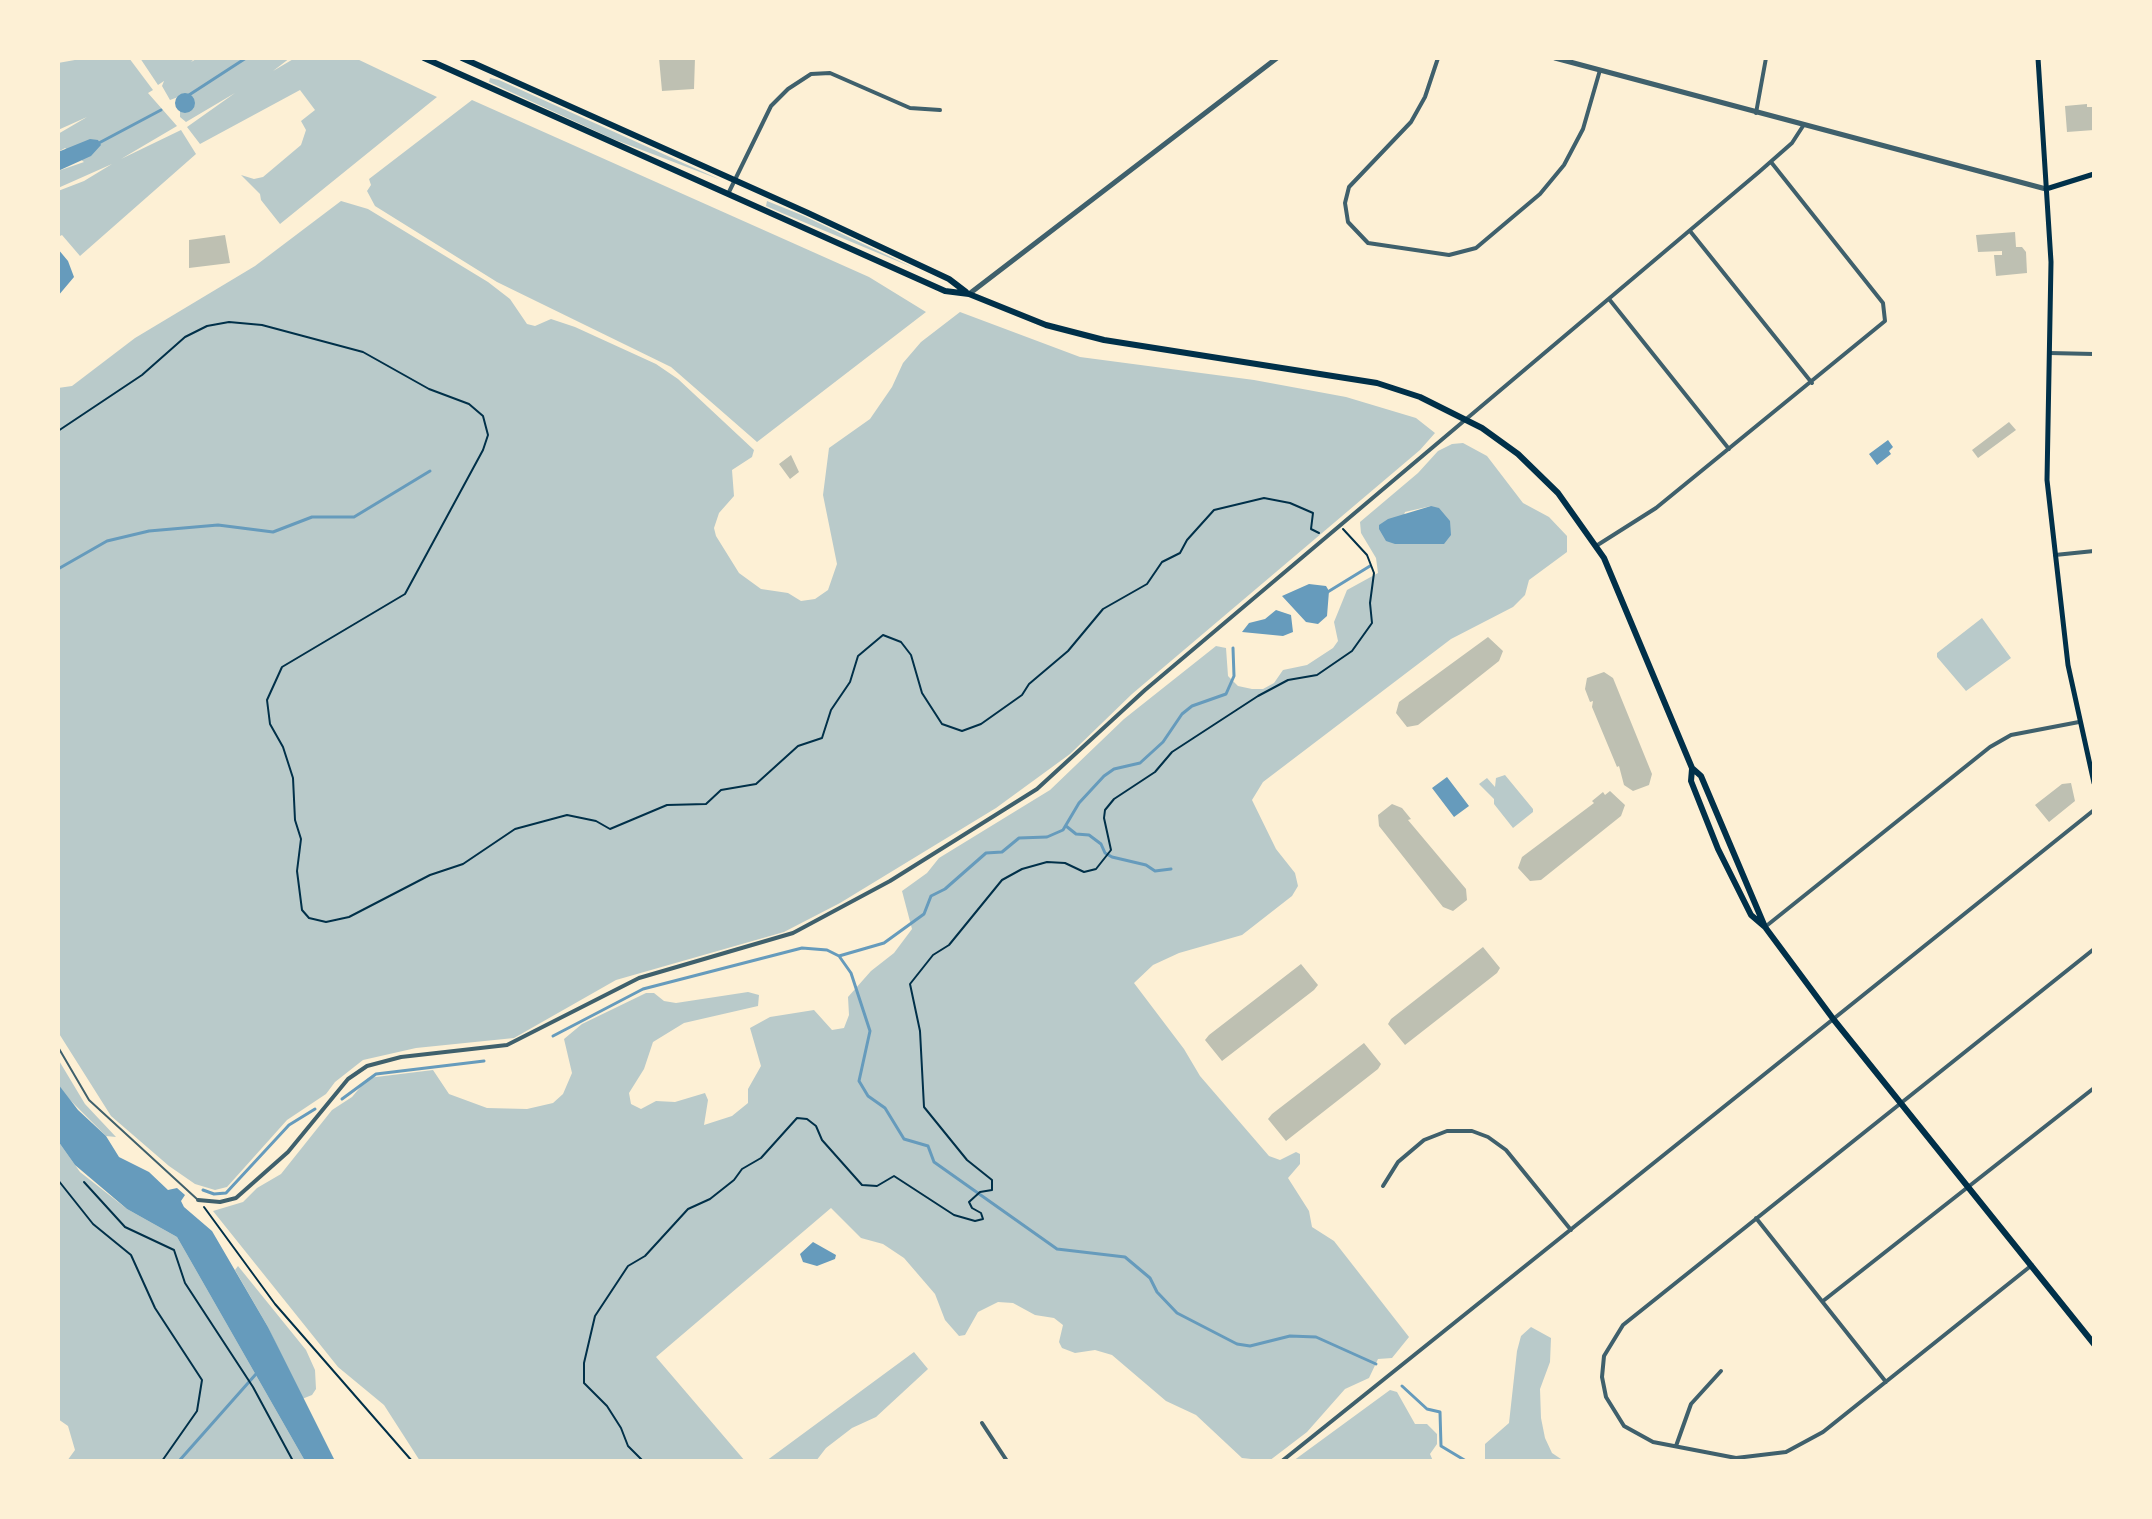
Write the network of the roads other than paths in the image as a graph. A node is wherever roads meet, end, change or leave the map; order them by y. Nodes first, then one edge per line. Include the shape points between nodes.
1 (424, 58) edge
2 (462, 58) edge
3 (1277, 58) edge
4 (1438, 58) edge
5 (1555, 58) edge
6 (1766, 58) edge
7 (2038, 58) edge
8 (1600, 70) junction
9 (940, 110) dead end
10 (1756, 113) junction
11 (1803, 126) junction
12 (1770, 162) junction
13 (2094, 174) edge
14 (734, 180) junction
15 (2046, 189) junction
16 (728, 194) junction
17 (1690, 231) junction
18 (969, 294) junction
19 (1609, 299) junction
20 (2049, 353) junction
21 (2094, 354) edge
22 (1812, 383) junction
23 (1466, 419) junction
24 (1729, 449) junction
25 (1596, 546) junction
26 (2094, 551) edge
27 (2055, 555) junction
28 (2079, 722) junction
29 (2094, 783) edge
30 (2094, 810) edge
31 (1765, 927) junction
32 (2094, 949) edge
33 (1834, 1020) junction
34 (58, 1047) edge
35 (2094, 1088) edge
36 (1901, 1103) junction
37 (1383, 1186) dead end
38 (1967, 1186) junction
39 (198, 1200) joint
40 (1756, 1218) junction
41 (1571, 1230) junction
42 (2032, 1265) junction
43 (1823, 1301) junction
44 (2094, 1344) edge
45 (1721, 1371) dead end
46 (1886, 1382) junction
47 (982, 1423) dead end
48 (1676, 1446) junction
49 (1007, 1461) edge
50 (1282, 1461) edge

1 - 16 main road
2 - 14 main road
3 - 18 street
4 - 8 street via 1411,122 1353,181 1345,203 1351,228 1368,243 1449,255 1469,252 1540,194 1564,165 1583,129
5 - 8 street
6 - 10 street
7 - 15 main road
8 - 10 street
9 - 14 street via 910,108 836,75 811,74 771,106
10 - 11 street
11 - 12 street
11 - 15 street
12 - 17 street
12 - 22 street via 1883,303 1886,317 1880,329
13 - 15 main road
14 - 16 street
14 - 18 main road via 949,279
15 - 20 main road
16 - 18 main road via 945,291
17 - 19 street
17 - 22 street
18 - 23 main road via 1030,320 1095,338 1367,381 1418,396
19 - 23 street
19 - 24 street
20 - 21 street
20 - 27 main road via 2047,469
22 - 24 street
23 - 25 main road via 1546,480
23 - 39 street via 1130,704 1047,782 879,887 784,937 628,982 507,1045 367,1066 348,1079 288,1152 236,1198
24 - 25 street via 1646,515
25 - 31 main road
26 - 27 street
27 - 28 main road
28 - 29 main road
28 - 31 street via 2019,733 1996,743
30 - 33 street
31 - 33 main road
32 - 36 street
33 - 36 main road
33 - 41 street
34 - 39 lane via 89,1100
35 - 38 street
36 - 38 main road
36 - 40 street
37 - 41 street via 1398,1162 1424,1140 1447,1131 1472,1131 1506,1150
38 - 42 main road
38 - 43 street
40 - 43 street
40 - 48 street via 1630,1318 1604,1356 1603,1387 1620,1421 1641,1437
41 - 50 street
42 - 44 main road
42 - 46 street
43 - 46 street
45 - 48 street via 1691,1404
46 - 48 street via 1817,1436 1778,1454 1736,1458
47 - 49 street

